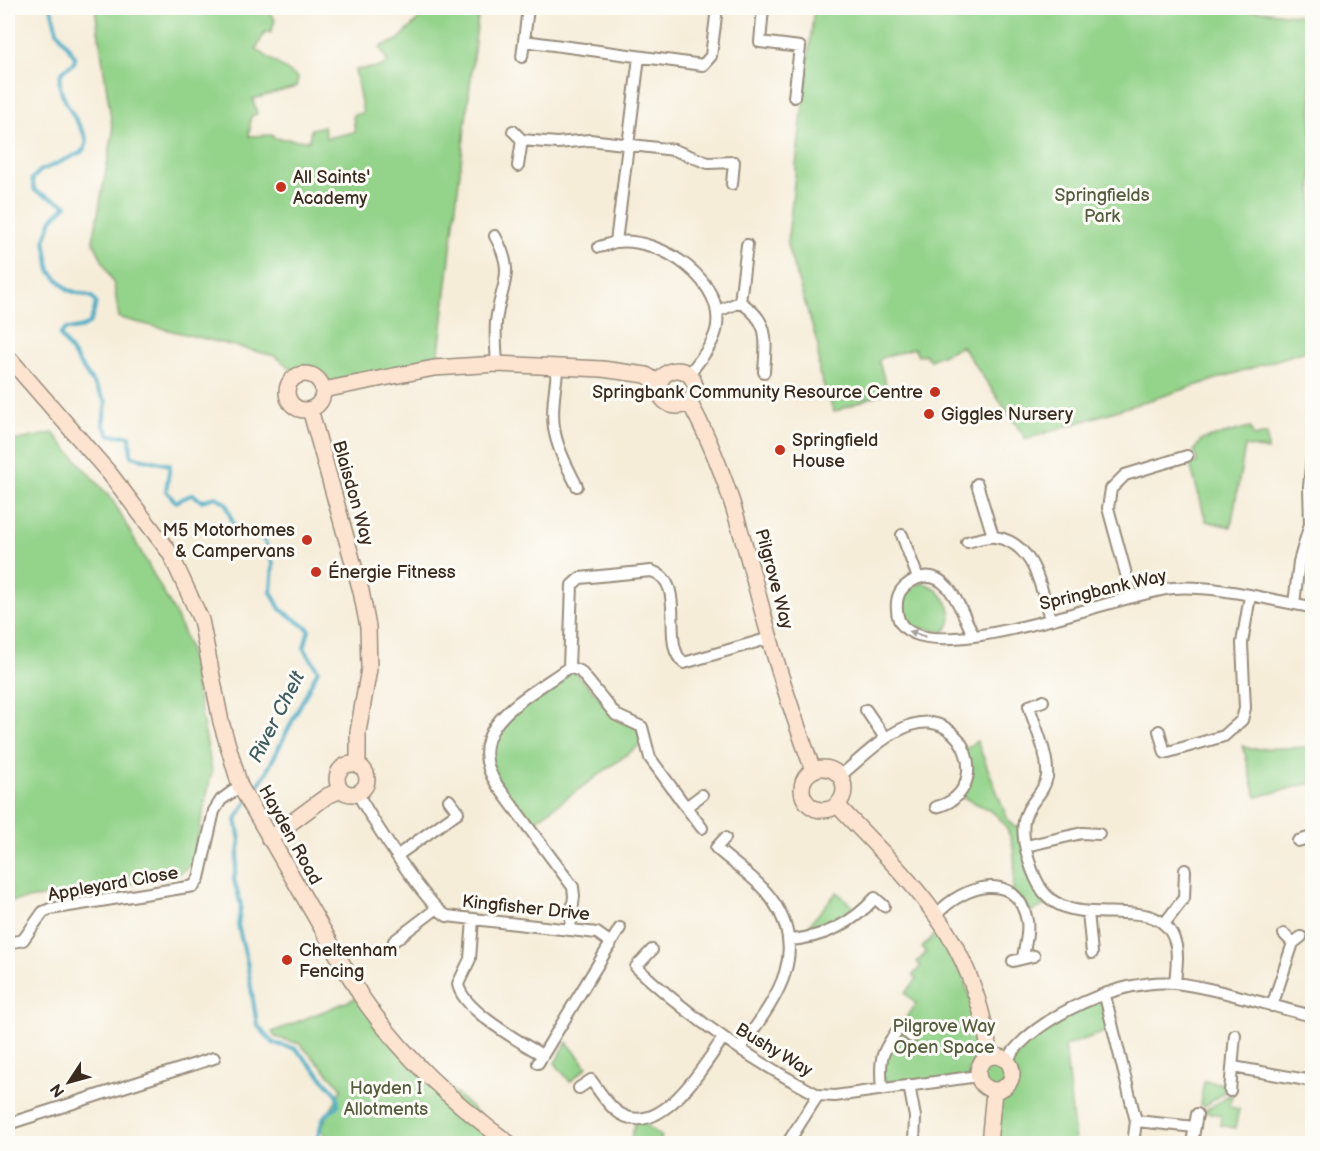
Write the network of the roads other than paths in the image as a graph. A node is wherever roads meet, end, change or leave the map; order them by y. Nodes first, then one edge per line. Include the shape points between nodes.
1 (528, 8) edge
2 (717, 8) edge
3 (764, 8) edge
4 (524, 41) junction
5 (522, 57) dead end
6 (639, 57) junction
7 (794, 98) dead end
8 (513, 131) dead end
9 (522, 140) junction
10 (628, 145) junction
11 (518, 166) dead end
12 (732, 184) dead end
13 (495, 236) dead end
14 (616, 242) junction
15 (747, 245) dead end
16 (599, 247) dead end
17 (740, 302) junction
18 (718, 310) junction
19 (8, 357) edge
20 (497, 364) junction
21 (558, 366) junction
22 (764, 372) dead end
23 (689, 374) junction
24 (659, 383) junction
25 (323, 390) junction
26 (689, 402) junction
27 (310, 409) junction
28 (1187, 456) dead end
29 (1312, 457) edge
30 (977, 484) dead end
31 (577, 486) dead end
32 (1311, 488) edge
33 (902, 535) dead end
34 (993, 536) junction
35 (967, 542) dead end
36 (918, 578) junction
37 (1132, 596) junction
38 (1250, 596) junction
39 (1294, 604) junction
40 (1312, 607) edge
41 (1050, 619) junction
42 (974, 636) junction
43 (770, 638) junction
44 (569, 667) junction
45 (1043, 701) dead end
46 (866, 710) dead end
47 (1159, 731) dead end
48 (885, 738) junction
49 (358, 765) junction
50 (813, 770) junction
51 (840, 776) junction
52 (242, 789) junction
53 (341, 790) junction
54 (358, 794) junction
55 (702, 795) dead end
56 (449, 800) dead end
57 (837, 805) junction
58 (686, 807) junction
59 (936, 807) dead end
60 (702, 828) dead end
61 (1099, 834) dead end
62 (1312, 837) edge
63 (725, 838) dead end
64 (268, 839) junction
65 (1298, 841) dead end
66 (1026, 846) junction
67 (398, 855) junction
68 (1185, 870) dead end
69 (884, 906) dead end
70 (436, 909) junction
71 (1088, 912) junction
72 (937, 914) junction
73 (473, 919) junction
74 (1164, 924) junction
75 (570, 928) junction
76 (620, 928) dead end
77 (1284, 934) dead end
78 (788, 940) junction
79 (394, 941) dead end
80 (8, 943) edge
81 (611, 943) junction
82 (652, 950) dead end
83 (1092, 953) dead end
84 (1023, 958) dead end
85 (1175, 983) junction
86 (1105, 996) junction
87 (1272, 1006) junction
88 (1312, 1016) edge
89 (1235, 1035) dead end
90 (912, 1037) dead end
91 (723, 1038) junction
92 (740, 1049) junction
93 (990, 1056) junction
94 (214, 1058) dead end
95 (1007, 1060) junction
96 (1233, 1067) junction
97 (978, 1076) junction
98 (1312, 1081) edge
99 (909, 1085) junction
100 (579, 1088) dead end
101 (882, 1089) junction
102 (994, 1090) junction
103 (1230, 1091) dead end
104 (818, 1095) junction
105 (1197, 1114) dead end
106 (1136, 1121) junction
107 (8, 1124) edge
108 (1195, 1127) junction
109 (510, 1143) edge
110 (787, 1143) edge
111 (914, 1143) edge
112 (989, 1143) edge
113 (1133, 1143) edge
114 (1192, 1143) edge

1 - 4 street
2 - 6 street via 711,56 706,63
3 - 7 street via 760,42 800,47
4 - 5 street
4 - 6 street
6 - 10 street
8 - 9 street
9 - 10 street via 590,140
9 - 11 street
10 - 12 street via 674,150 708,163 734,162
10 - 14 street
13 - 20 street via 504,257 506,280 497,319
14 - 16 street
14 - 18 street via 660,250 679,260 703,282
15 - 17 street
17 - 18 street
17 - 22 street via 751,309 765,331
18 - 23 street via 712,342
19 - 52 street, Hayden Road via 110,474 170,553 201,620 221,722
20 - 21 street
20 - 25 street via 434,368
21 - 24 street via 646,375
21 - 31 street via 553,431
23 - 24 street via 671,370
23 - 26 street via 695,388
24 - 26 street via 664,402 676,407
25 - 27 street via 322,398
25 - 27 street via 316,377 308,374 298,375 290,382 291,402
26 - 43 street, Pilgrove Way via 721,471
27 - 49 street, Blaisdon Way via 368,627 369,669 358,732
28 - 37 street via 1125,475 1111,489 1108,508
29 - 32 street
30 - 34 street
32 - 39 street via 1310,524 1299,562
33 - 36 street
34 - 35 street
34 - 41 street via 1019,549 1036,568
36 - 42 street via 930,577 949,587
42 -> 36 street, Springbank Way via 936,639 903,629 897,617 900,592
37 - 38 street, Springbank Way via 1172,588
37 - 41 street, Springbank Way
38 - 39 street, Springbank Way
38 - 47 street via 1242,643 1245,708 1237,726 1215,739 1165,753
39 - 40 street, Springbank Way
41 - 42 street, Springbank Way via 985,637
43 - 44 street via 684,663 676,651 669,586 660,574 651,571 580,579 570,589
43 - 50 street, Pilgrove Way
44 - 58 street via 580,671 616,715 642,727 650,758
44 - 75 street via 495,724 486,740 484,756 497,785 573,886
45 - 66 street via 1029,706 1047,771 1043,790 1024,819
46 - 48 street
48 - 51 street
48 - 59 street via 923,723 940,726 961,742 969,765 966,781 953,801
49 - 53 street via 349,764 339,770 337,784
49 - 54 street via 364,769 367,782
50 - 51 street via 829,769
50 - 57 street via 802,786 807,802 827,810
51 - 57 street via 843,794
52 - 64 street, Hayden Road
52 - 80 street, Appleyard Close via 217,804 194,886 50,909 43,912 23,940
53 - 54 street via 349,795
53 - 64 street
54 - 67 street, Kingfisher Drive
55 - 58 street
56 - 67 street via 459,812
57 - 72 street
58 - 60 street
61 - 66 street via 1082,833
62 - 65 street
63 - 78 street via 716,848 774,902
64 - 109 street, Hayden Road via 378,1022 442,1091
66 - 71 street via 1046,895 1069,910
67 - 70 street, Kingfisher Drive
68 - 74 street via 1184,898
69 - 78 street via 875,898 834,929
70 - 73 street, Kingfisher Drive via 447,916
70 - 79 street, Kingfisher Drive
71 - 74 street via 1145,915
71 - 83 street
72 - 84 street via 954,897 973,888 1006,891 1025,914 1028,931
72 - 93 street via 971,977 984,1018
73 - 75 street, Kingfisher Drive
73 - 81 street via 469,963 459,984 462,995 540,1059
74 - 85 street via 1176,948
75 - 81 street, Kingfisher Drive via 597,933
76 - 81 street
77 - 87 street via 1297,940
78 - 92 street via 788,965 780,990
82 - 91 street, Bushy Way via 636,967
85 - 86 street via 1146,984
85 - 87 street
86 - 95 street via 1042,1024 1016,1046
86 - 106 street
87 - 88 street
89 - 96 street
90 - 101 street via 900,1027 883,1050 879,1064
91 - 92 street, Bushy Way
91 - 100 street via 698,1074 671,1105 656,1115 637,1118 615,1110 591,1080
92 - 104 street, Bushy Way
93 - 95 street
93 - 97 street via 981,1063
94 - 107 street
95 - 102 street via 1012,1078 1006,1087
96 - 98 street
96 - 103 street
97 - 99 street, Bushy Way
97 - 102 street via 984,1086
99 - 101 street, Bushy Way
99 - 111 street via 915,1117
101 - 104 street, Bushy Way
102 - 112 street
104 - 110 street
105 - 108 street
106 - 108 street
106 - 113 street
108 - 114 street

